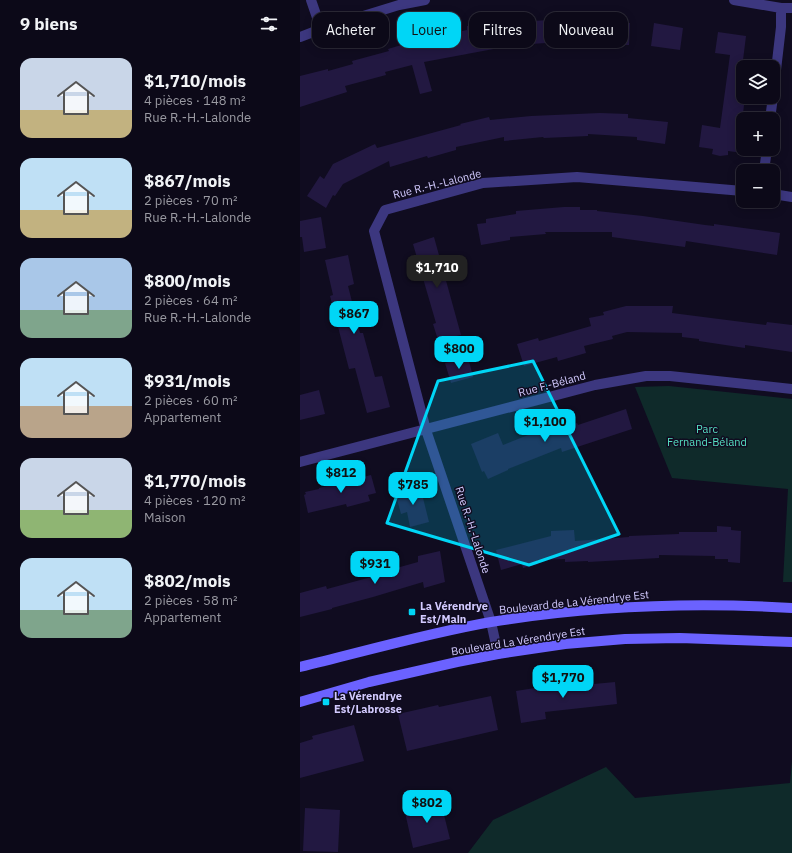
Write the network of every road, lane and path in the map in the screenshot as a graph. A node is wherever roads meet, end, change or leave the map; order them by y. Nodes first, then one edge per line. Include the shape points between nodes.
1 (311, 0) edge
2 (425, 0) edge
3 (734, 0) edge
4 (781, 8) junction
5 (792, 8) edge
6 (315, 12) edge
7 (376, 12) edge
8 (312, 32) edge
9 (300, 37) edge
10 (777, 60) edge
11 (736, 190) edge
12 (780, 195) edge
13 (792, 197) edge
14 (792, 389) edge
15 (426, 430) junction
16 (300, 462) edge
17 (792, 608) edge
18 (491, 622) junction
19 (792, 642) edge
20 (498, 654) junction
21 (300, 667) edge
22 (300, 702) edge

1 - 6 street
2 - 7 street
3 - 4 street
4 - 5 street
4 - 10 street
8 - 9 street
11 - 15 street, Rue R.-H.-Lalonde via 577,177 483,183 385,210 374,231
12 - 13 street
14 - 15 street, Rue F.-Béland via 699,378 646,376 594,385
15 - 16 street, Rue F.-Béland
15 - 18 street, Rue R.-H.-Lalonde
17 - 18 main road, Boulevard de La Vérendrye Est via 623,607
18 - 20 street, Rue R.-H.-Lalonde
18 - 21 main road, Boulevard de La Vérendrye Est
19 - 20 main road, Boulevard La Vérendrye Est via 625,639 564,644
20 - 22 main road, Boulevard La Vérendrye Est via 369,682

